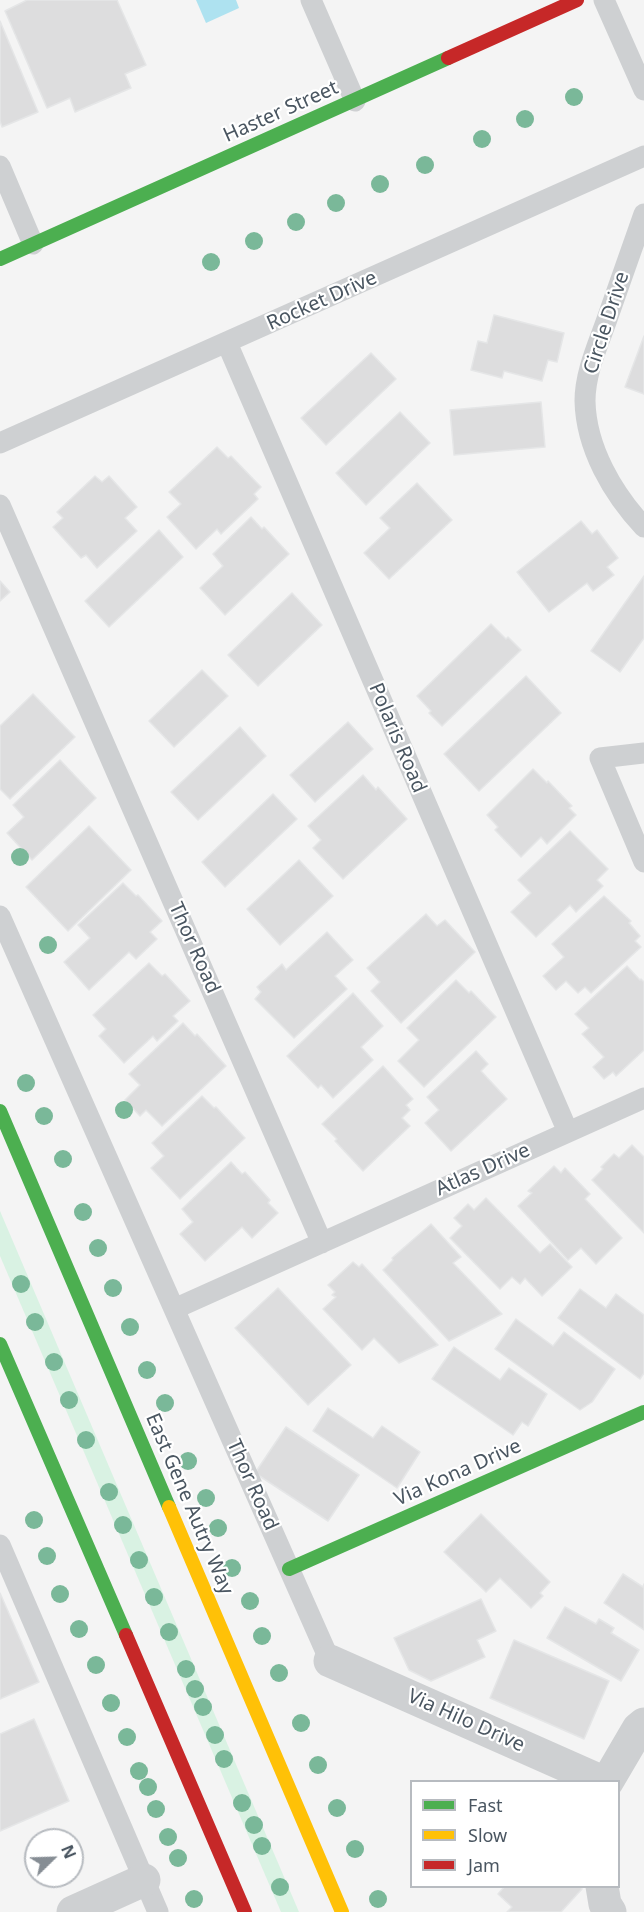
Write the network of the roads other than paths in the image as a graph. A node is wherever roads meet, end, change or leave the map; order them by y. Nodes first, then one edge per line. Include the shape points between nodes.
1 (312, 0) edge
2 (577, 0) edge
3 (604, 0) edge
4 (644, 90) edge
5 (355, 101) junction
6 (644, 156) edge
7 (0, 166) edge
8 (644, 214) edge
9 (33, 244) junction
10 (0, 259) edge
11 (227, 343) junction
12 (0, 443) edge
13 (0, 505) edge
14 (644, 527) edge
15 (644, 753) edge
16 (644, 862) edge
17 (0, 916) edge
18 (644, 1098) edge
19 (0, 1111) edge
20 (568, 1132) junction
21 (322, 1243) junction
22 (174, 1309) junction
23 (0, 1344) edge
24 (644, 1412) edge
25 (0, 1545) edge
26 (289, 1569) junction
27 (330, 1661) joint
28 (644, 1724) edge
29 (598, 1780) edge
30 (608, 1780) edge
31 (144, 1880) junction
32 (602, 1888) edge
33 (74, 1912) edge
34 (158, 1912) edge
35 (245, 1912) edge
36 (342, 1912) edge
37 (610, 1912) edge

1 - 5 lane
2 - 5 street, Haster Street
3 - 4 lane
5 - 9 street, Haster Street
6 - 11 lane, Rocket Drive
7 - 9 lane
8 - 14 lane, Circle Drive via 590,368 585,400 598,456 627,509
9 - 10 street, Haster Street
11 - 12 lane, Rocket Drive
11 - 20 lane, Polaris Road
13 - 21 lane, Thor Road
15 - 16 lane via 600,758
17 - 22 lane, Thor Road
18 - 20 lane, Atlas Drive
19 - 36 street, East Gene Autry Way
20 - 21 lane, Atlas Drive
21 - 22 lane
22 - 26 lane, Thor Road
23 - 35 street
24 - 26 street, Via Kona Drive
25 - 31 lane
26 - 27 lane, Thor Road
27 - 29 street, Via Hilo Drive
28 - 30 street
31 - 33 street
31 - 34 lane
32 - 37 street

